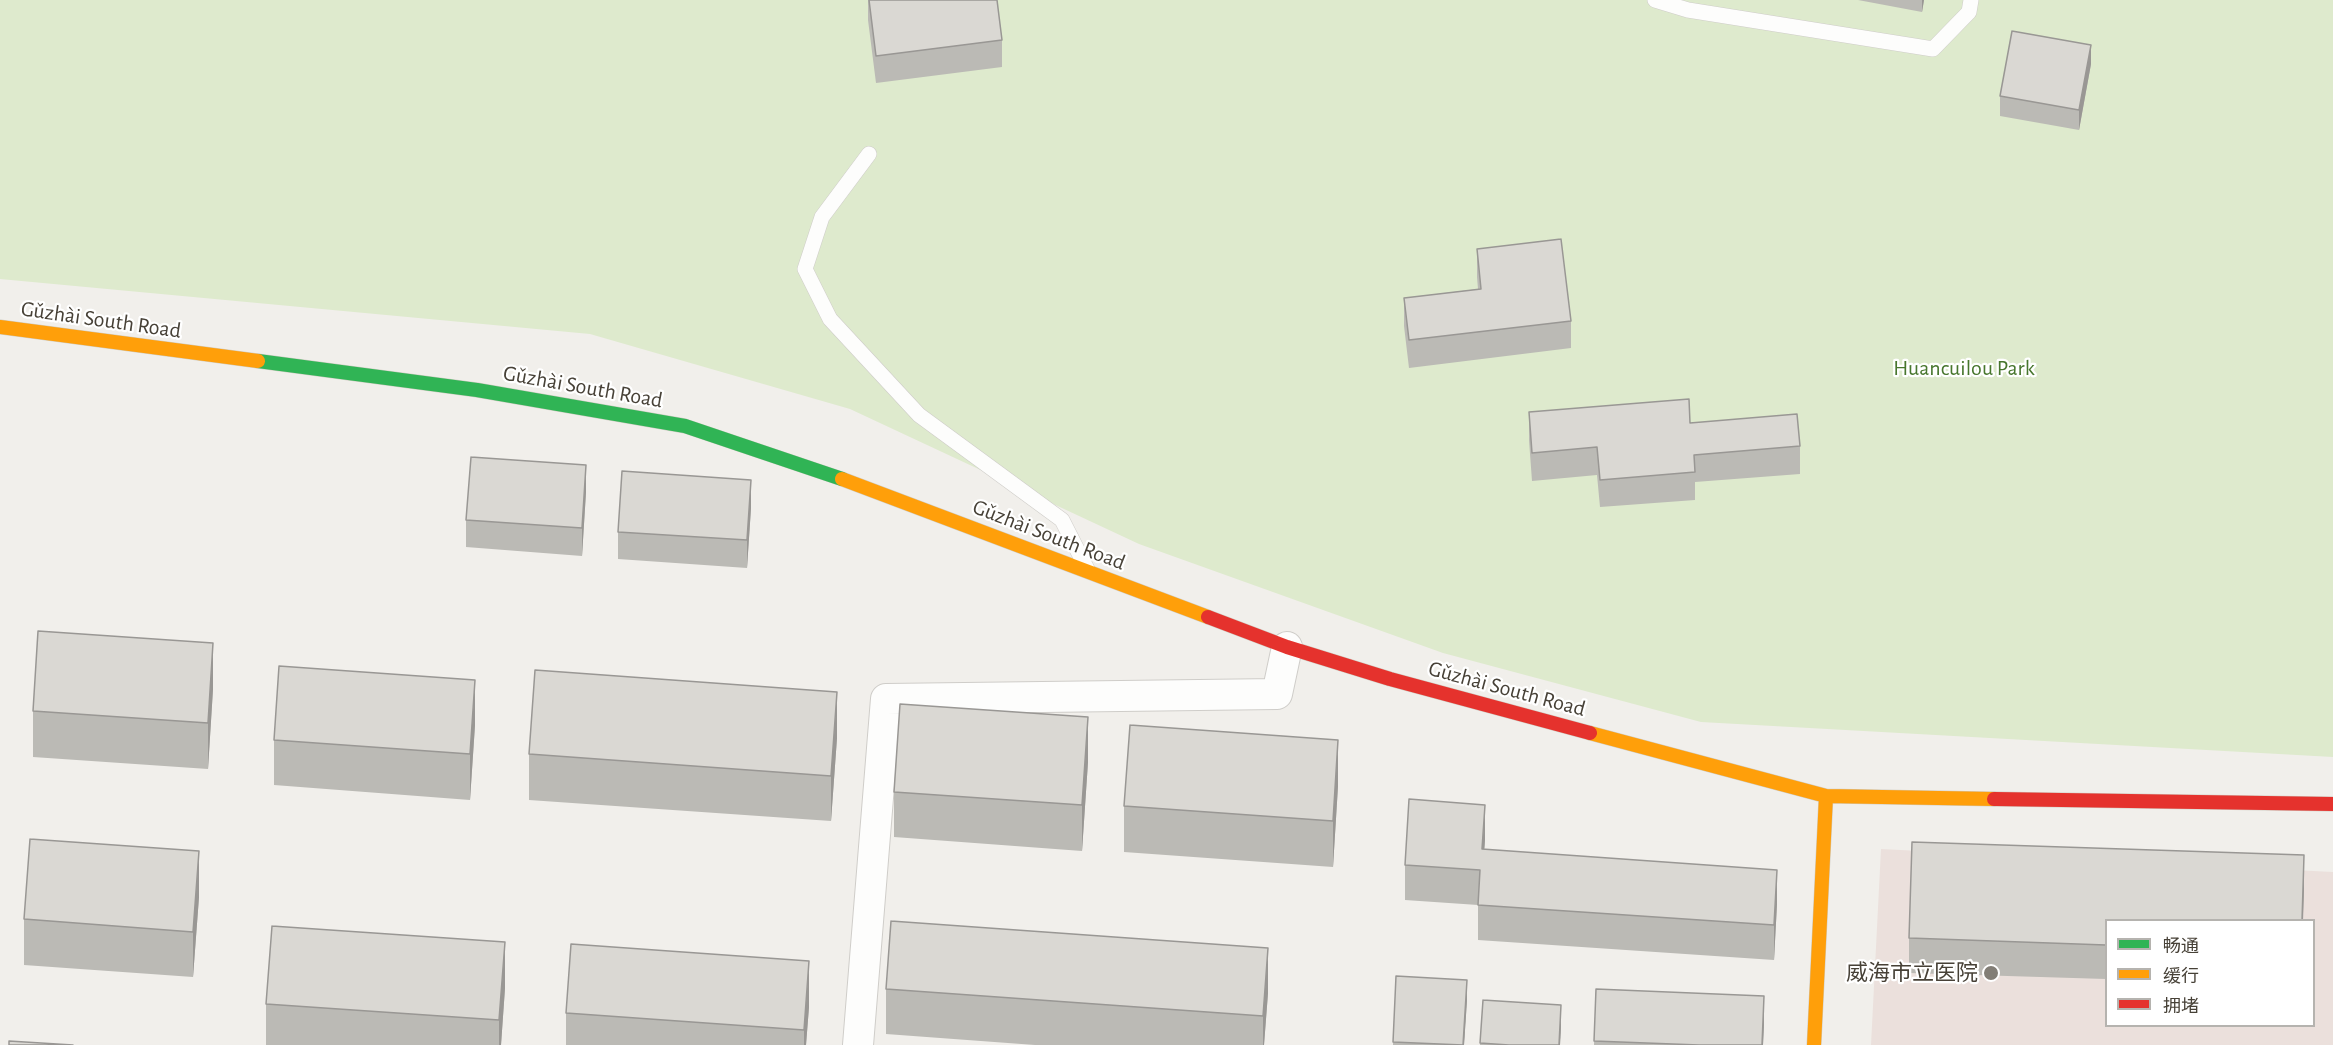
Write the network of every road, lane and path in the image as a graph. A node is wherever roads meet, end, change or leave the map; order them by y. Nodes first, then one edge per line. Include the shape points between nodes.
1 (1655, 0) edge
2 (1971, 0) edge
3 (869, 154) dead end
4 (0, 327) edge
5 (1089, 572) junction
6 (1287, 647) junction
7 (1826, 796) junction
8 (2333, 804) edge
9 (858, 1045) edge
10 (1814, 1045) edge

1 - 2 lane via 1688,10 1933,49 1969,12
3 - 5 lane via 822,217 805,269 830,320 919,415 1062,520
4 - 5 street, Gǔzhài South Road via 477,390 685,426 801,464
5 - 6 street, Gǔzhài South Road
6 - 7 street, Gǔzhài South Road via 1390,679
6 - 9 street via 1277,694 886,699
7 - 8 street, Gǔzhài South Road
7 - 10 street

